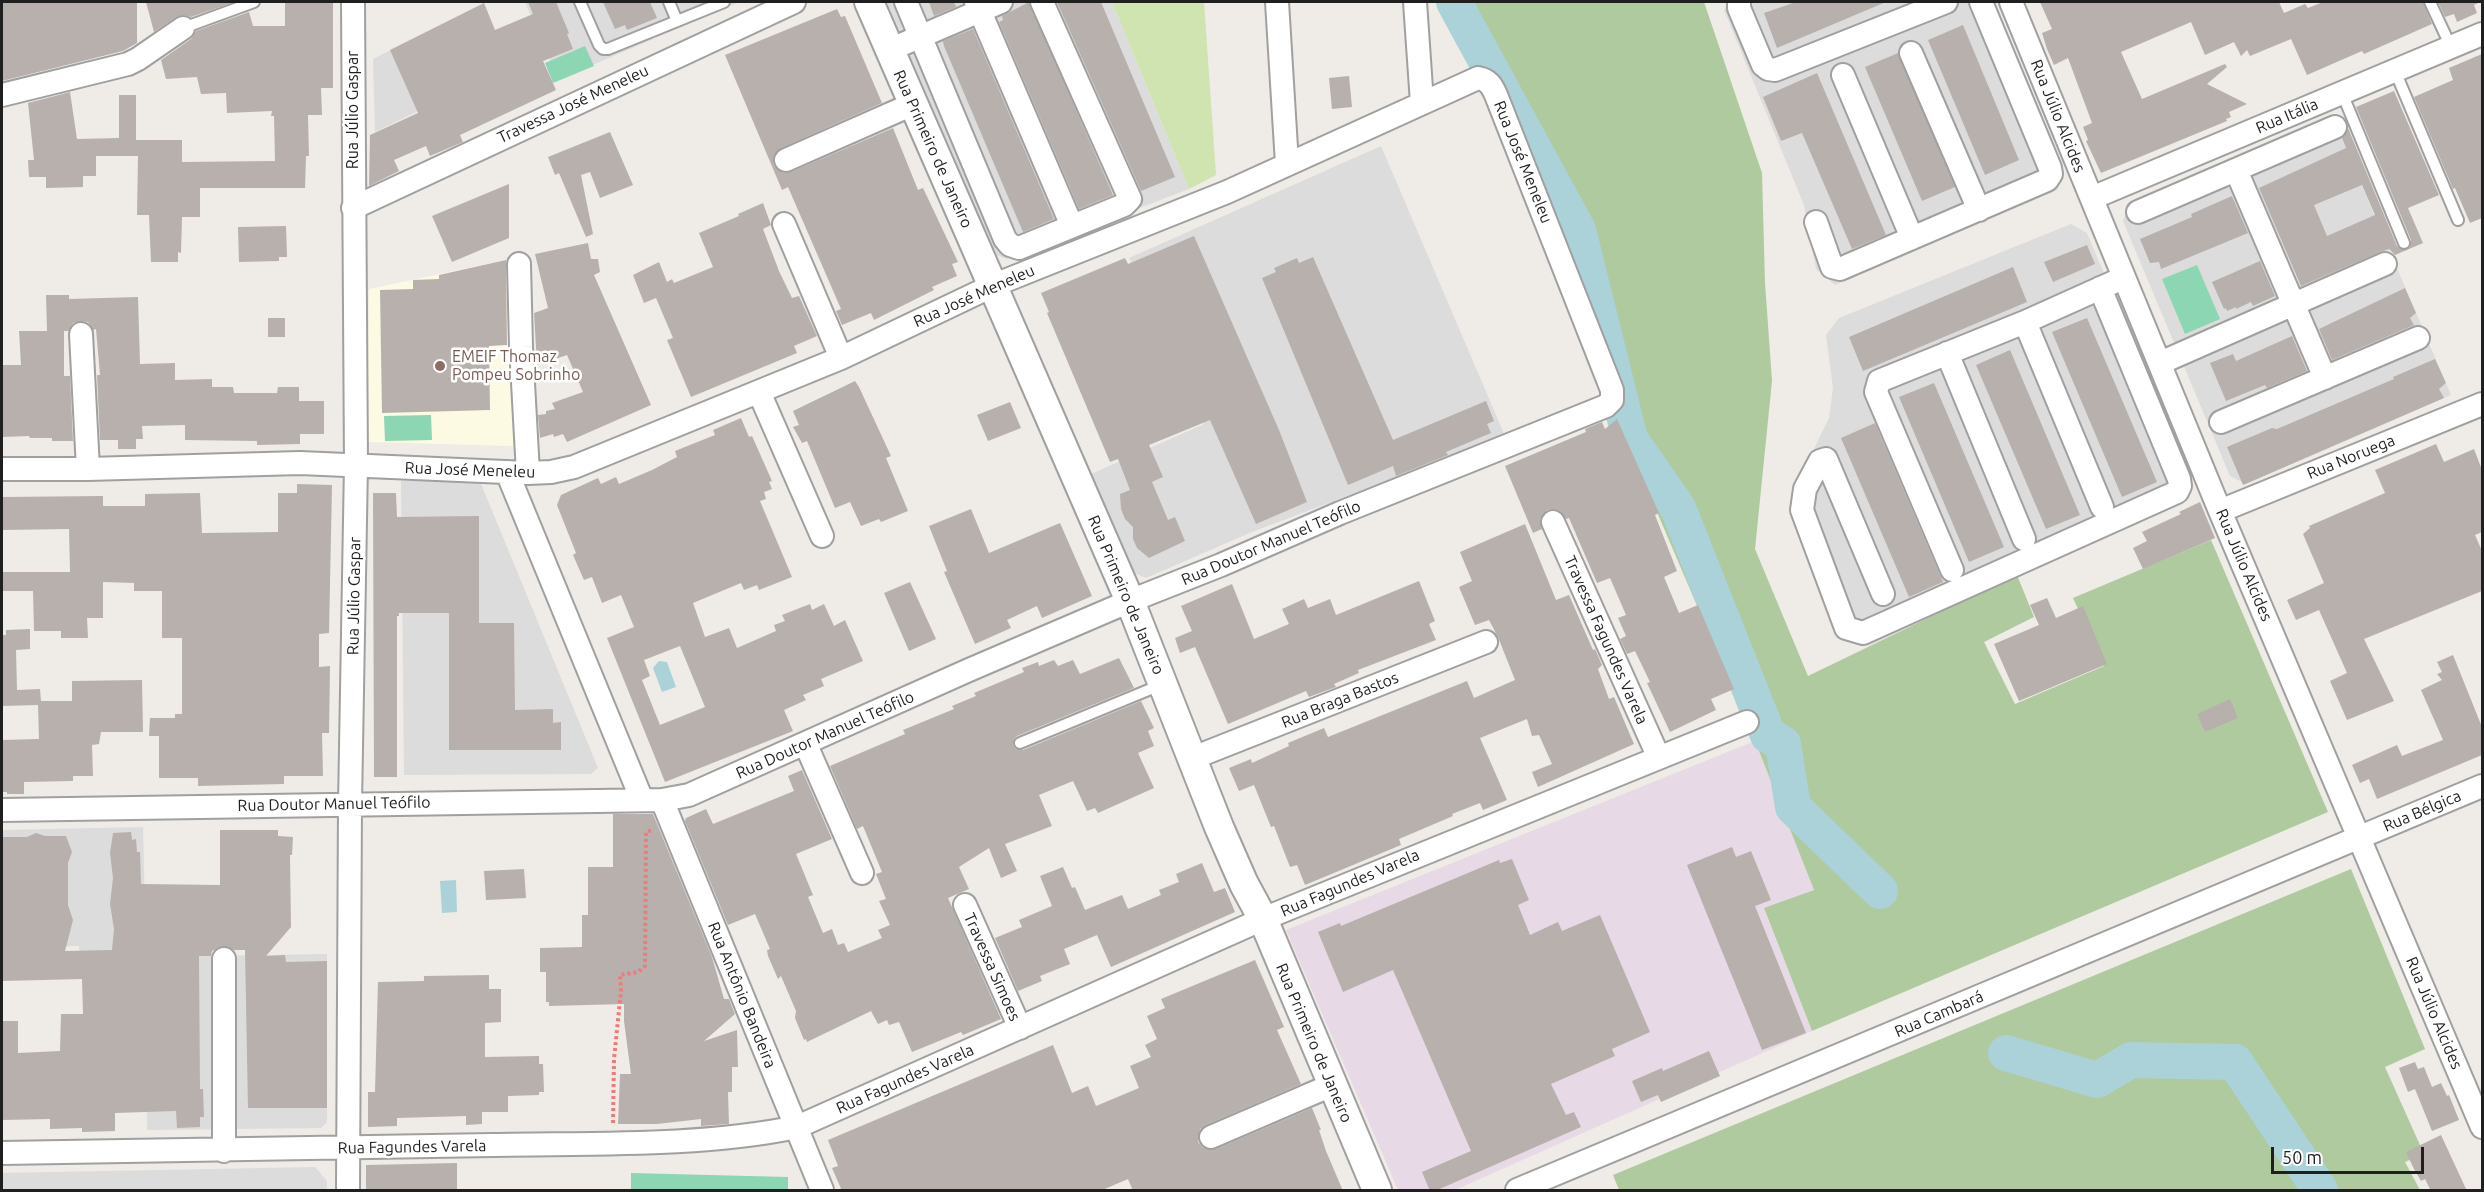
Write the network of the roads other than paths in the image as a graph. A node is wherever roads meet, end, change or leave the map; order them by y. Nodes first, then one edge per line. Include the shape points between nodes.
1 (254, 2) edge
2 (354, 2) edge
3 (580, 2) edge
4 (669, 2) edge
5 (724, 2) edge
6 (794, 2) edge
7 (869, 2) edge
8 (906, 2) edge
9 (1001, 2) edge
10 (1042, 2) edge
11 (1277, 2) edge
12 (1415, 2) edge
13 (1739, 2) edge
14 (1946, 2) edge
15 (1981, 2) edge
16 (2011, 2) edge
17 (2430, 2) edge
18 (978, 6) edge
19 (766, 7) edge
20 (677, 21) junction
21 (183, 28) joint
22 (2482, 34) edge
23 (921, 36) junction
24 (2451, 47) junction
25 (889, 50) junction
26 (1911, 53) dead end
27 (2395, 71) junction
28 (1843, 75) dead end
29 (2342, 93) junction
30 (2, 95) edge
31 (1422, 103) junction
32 (913, 104) junction
33 (2335, 127) dead end
34 (786, 160) dead end
35 (1287, 164) junction
36 (2236, 170) junction
37 (2092, 198) junction
38 (353, 208) junction
39 (1979, 210) junction
40 (2138, 212) dead end
41 (2458, 220) dead end
42 (1816, 222) dead end
43 (784, 224) dead end
44 (1072, 226) junction
45 (1912, 238) junction
46 (2404, 243) dead end
47 (519, 264) dead end
48 (2385, 264) dead end
49 (2125, 278) junction
50 (992, 286) junction
51 (2100, 288) junction
52 (2293, 304) junction
53 (2025, 322) junction
54 (81, 334) dead end
55 (2418, 338) dead end
56 (1947, 353) junction
57 (841, 358) junction
58 (2160, 363) junction
59 (2325, 378) junction
60 (759, 392) junction
61 (2482, 404) edge
62 (1595, 411) joint
63 (2221, 422) dead end
64 (356, 464) junction
65 (88, 469) junction
66 (2, 470) edge
67 (518, 473) junction
68 (2102, 507) dead end
69 (2220, 511) junction
70 (1554, 522) dead end
71 (822, 536) dead end
72 (2024, 539) dead end
73 (1952, 570) dead end
74 (1883, 594) dead end
75 (1130, 601) junction
76 (1486, 642) dead end
77 (1163, 684) junction
78 (1747, 722) dead end
79 (1020, 743) dead end
80 (806, 744) junction
81 (1193, 758) junction
82 (1659, 758) junction
83 (2482, 786) edge
84 (652, 800) junction
85 (350, 804) junction
86 (2, 810) edge
87 (2361, 837) junction
88 (862, 873) dead end
89 (965, 905) dead end
90 (1263, 919) junction
91 (224, 959) dead end
92 (1020, 1028) junction
93 (1332, 1085) junction
94 (796, 1127) junction
95 (2482, 1127) edge
96 (1211, 1137) dead end
97 (349, 1149) junction
98 (224, 1150) junction
99 (2, 1153) edge
100 (348, 1191) edge
101 (822, 1191) edge
102 (1377, 1191) edge
103 (1518, 1191) edge

1 - 21 lane
2 - 38 street, Rua Júlio Gaspar
3 - 20 lane via 599,45 608,50
4 - 20 lane
5 - 20 lane
6 - 19 street, Travessa José Meneleu
7 - 25 street, Rua Primeiro de Janeiro
8 - 23 street
9 - 18 street
10 - 44 street via 1130,194 1124,205
11 - 35 street
12 - 31 street
13 - 14 street via 1762,65 1775,70
15 - 39 street via 2051,174 2040,185
16 - 37 street, Rua Júlio Alcides
17 - 24 lane
18 - 23 street
18 - 44 street
19 - 38 street, Travessa José Meneleu
21 - 30 street via 128,63
22 - 24 street, Rua Itália
23 - 25 street
23 - 44 street via 1005,239 1019,248
24 - 27 street, Rua Itália
25 - 32 street, Rua Primeiro de Janeiro
26 - 39 street
27 - 29 street, Rua Itália
27 - 41 lane
28 - 45 street
29 - 37 street, Rua Itália
29 - 46 lane
31 - 35 street, Rua José Meneleu
31 - 62 street, Rua José Meneleu via 1478,78 1491,85 1612,390 1612,400
32 - 34 street
32 - 50 street, Rua Primeiro de Janeiro
33 - 36 street
35 - 50 street, Rua José Meneleu
36 - 40 street
36 - 52 street
37 - 49 street, Rua Júlio Alcides
38 - 64 street, Rua Júlio Gaspar
39 - 45 street
42 - 45 street via 1832,267 1840,269
43 - 57 street
47 - 67 street, Rua Antônio Bandeira
48 - 52 street
49 - 51 street
49 - 58 street, Rua Júlio Alcides
50 - 57 street, Rua José Meneleu
50 - 75 street, Rua Primeiro de Janeiro
51 - 53 street
51 - 74 street via 2179,479 2177,492 1863,633 1846,628 1802,510 1805,489 1820,461 1826,459
52 - 58 street
52 - 59 street
53 - 56 street
53 - 68 street
54 - 65 street
55 - 59 street
56 - 72 street
56 - 73 street via 1879,381 1875,388
57 - 60 street, Rua José Meneleu
58 - 69 street, Rua Júlio Alcides
59 - 63 street
60 - 67 street, Rua José Meneleu via 574,467
60 - 71 street
61 - 69 street, Rua Noruega
62 - 75 street, Rua Doutor Manuel Teófilo
64 - 65 street, Rua José Meneleu
64 - 67 street, Rua José Meneleu
64 - 85 street, Rua Júlio Gaspar
65 - 66 street, Rua José Meneleu
67 - 84 street, Rua Antônio Bandeira
69 - 87 street, Rua Júlio Alcides
70 - 82 street, Travessa Fagundes Varela
75 - 77 street, Rua Primeiro de Janeiro
75 - 80 street, Rua Doutor Manuel Teófilo
76 - 81 street, Rua Braga Bastos
77 - 79 lane
77 - 81 street, Rua Primeiro de Janeiro
78 - 82 street, Rua Fagundes Varela
80 - 84 street, Rua Doutor Manuel Teófilo via 688,795
80 - 88 street
81 - 90 street, Rua Primeiro de Janeiro via 1231,855
82 - 90 street, Rua Fagundes Varela
83 - 87 street, Rua Bélgica
84 - 85 street, Rua Doutor Manuel Teófilo
84 - 94 street, Rua Antônio Bandeira via 673,825
85 - 86 street, Rua Doutor Manuel Teófilo
85 - 97 street, Rua Júlio Gaspar
87 - 95 street, Rua Júlio Alcides
87 - 103 street, Rua Cambará
89 - 92 street, Travessa Simoes
90 - 92 street, Rua Fagundes Varela
90 - 93 street, Rua Primeiro de Janeiro
91 - 98 street
92 - 94 street, Rua Fagundes Varela
93 - 96 street
93 - 102 street, Rua Primeiro de Janeiro
94 - 97 street, Rua Fagundes Varela via 758,1135 613,1143
94 - 101 street, Rua Antônio Bandeira
97 - 98 street, Rua Fagundes Varela
97 - 100 street, Rua Júlio Gaspar
98 - 99 street, Rua Fagundes Varela

